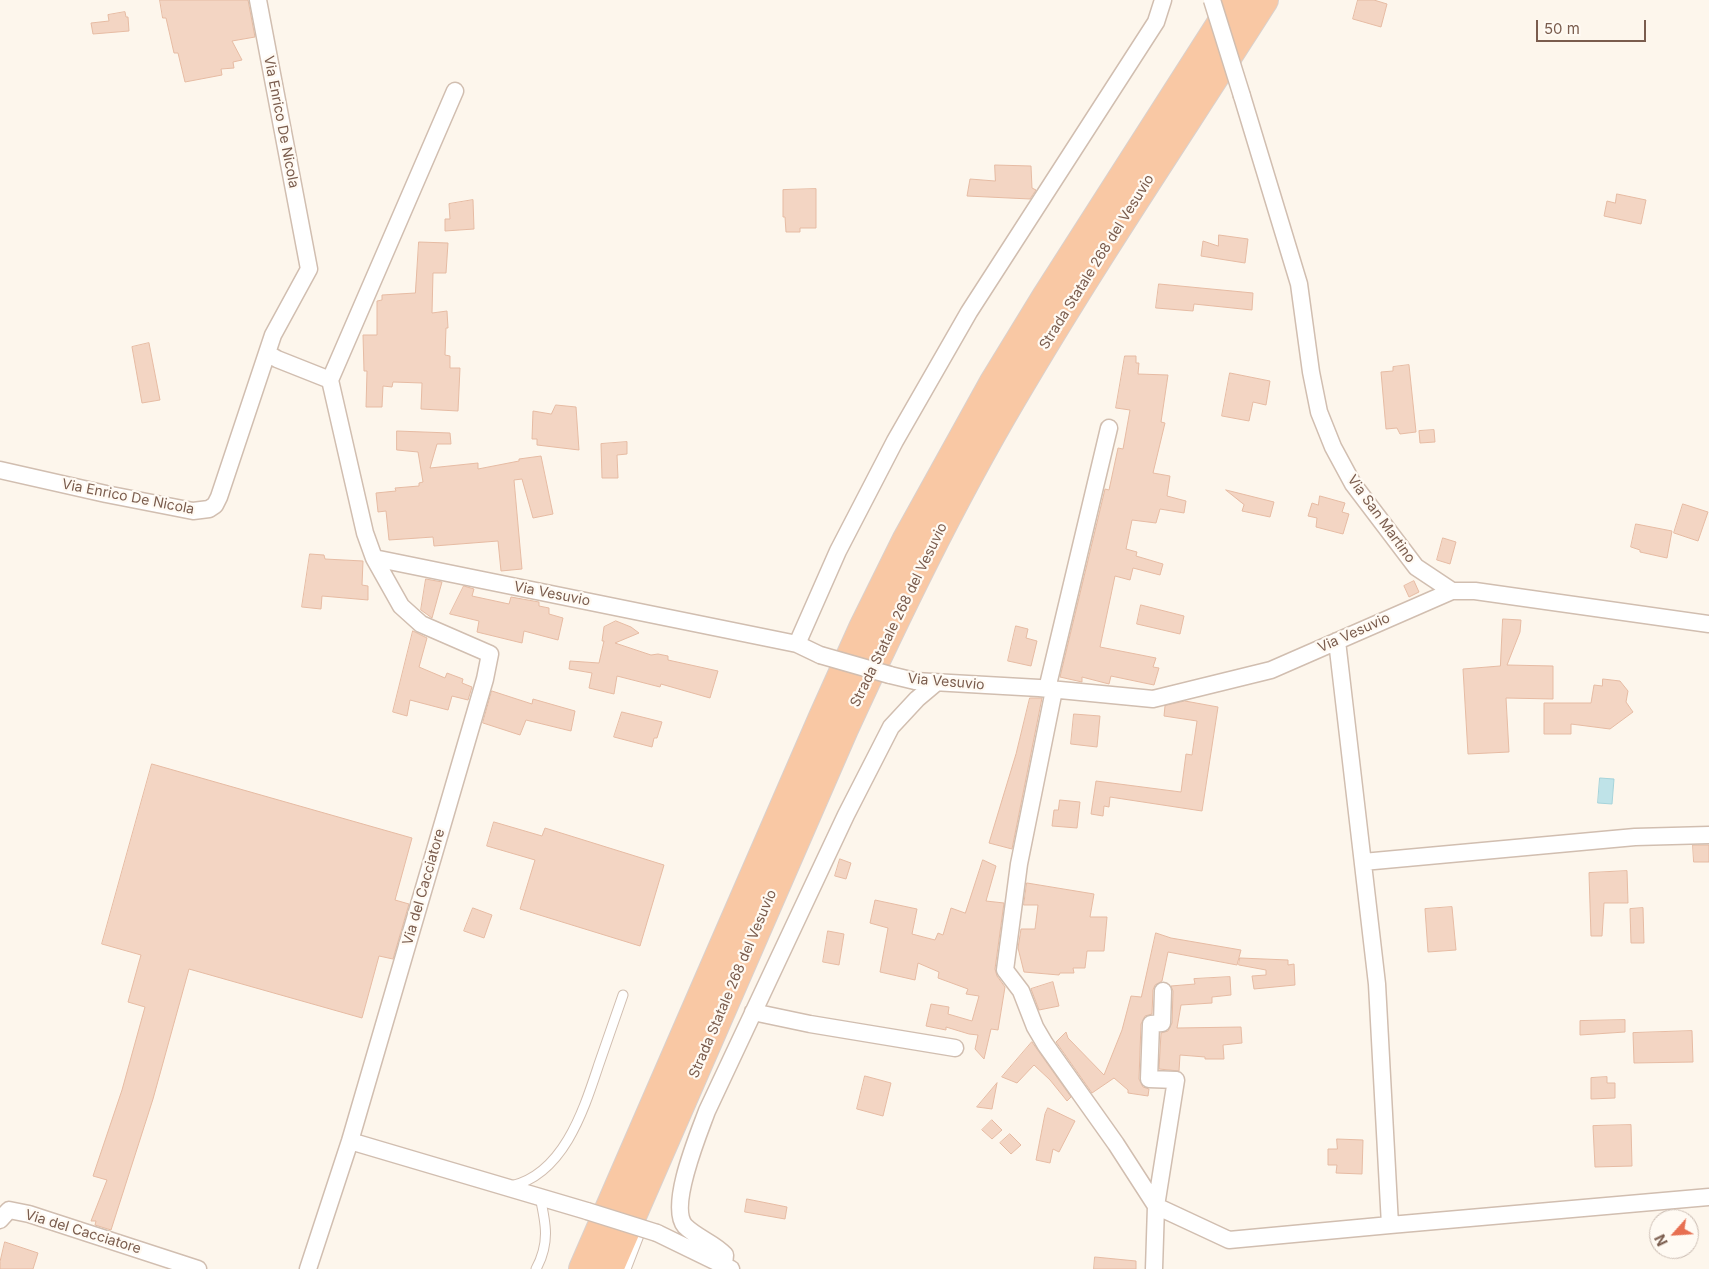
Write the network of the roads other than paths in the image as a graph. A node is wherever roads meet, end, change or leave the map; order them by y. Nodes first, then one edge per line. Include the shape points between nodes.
1 (258, 0) edge
2 (1163, 0) edge
3 (1212, 0) edge
4 (1236, 0) edge
5 (1264, 0) edge
6 (455, 91) dead end
7 (272, 356) junction
8 (327, 379) junction
9 (1109, 428) dead end
10 (0, 470) edge
11 (374, 558) junction
12 (1452, 590) junction
13 (1709, 624) edge
14 (1337, 641) junction
15 (797, 644) junction
16 (936, 683) junction
17 (1050, 689) junction
18 (1709, 835) edge
19 (1363, 862) junction
20 (1163, 991) dead end
21 (623, 995) dead end
22 (753, 1012) junction
23 (955, 1048) dead end
24 (350, 1142) junction
25 (660, 1153) junction
26 (506, 1187) junction
27 (540, 1197) junction
28 (1709, 1197) edge
29 (650, 1201) dead end
30 (1156, 1206) junction
31 (0, 1220) edge
32 (645, 1220) dead end
33 (1390, 1225) junction
34 (727, 1267) edge
35 (198, 1269) edge
36 (308, 1269) edge
37 (536, 1269) edge
38 (583, 1269) edge
39 (609, 1269) edge
40 (626, 1269) edge
41 (1154, 1269) edge

1 - 7 street, Via Enrico De Nicola via 309,269 273,335
2 - 15 street via 1156,22 969,312 895,441 838,551
3 - 12 street, Via San Martino, bridge via 1299,284 1319,412 1333,447 1353,484 1416,567
4 - 38 highway, Strada Statale 268 del Vesuvio via 999,374 907,539 823,717
5 - 25 highway, Strada Statale 268 del Vesuvio via 1018,388 928,552 840,737
6 - 8 street
7 - 8 street
7 - 10 street, Via Enrico De Nicola via 219,497 209,509 193,511
8 - 11 street
9 - 17 street
11 - 15 street, Via Vesuvio
11 - 24 street, Via del Cacciatore via 402,606 421,624 490,654
12 - 13 street, Via San Martino
12 - 14 street, Via Vesuvio
14 - 17 street, Via Vesuvio via 1271,670 1152,699
14 - 19 street
15 - 16 street, Via Vesuvio, bridge via 820,655 890,675
16 - 17 street, Via Vesuvio
16 - 22 street via 891,727
17 - 30 street via 1019,864 1005,970 1021,991 1045,1044
18 - 19 street via 1635,837
19 - 33 street via 1377,984
20 - 30 street via 1162,1023 1151,1024 1149,1078 1176,1080
21 - 26 lane via 585,1106 572,1133 540,1173
22 - 23 street
22 - 34 street via 701,1127 689,1160 679,1206 684,1224 726,1255
24 - 26 street
24 - 36 street, Via del Cacciatore
25 - 29 lane
25 - 39 highway, Strada Statale 268 del Vesuvio
26 - 27 street
27 - 34 street, bridge via 657,1234
27 - 37 lane via 546,1242
28 - 33 street
30 - 33 street via 1229,1240
30 - 41 street
31 - 35 street, Via del Cacciatore via 10,1210 29,1214
32 - 40 lane

